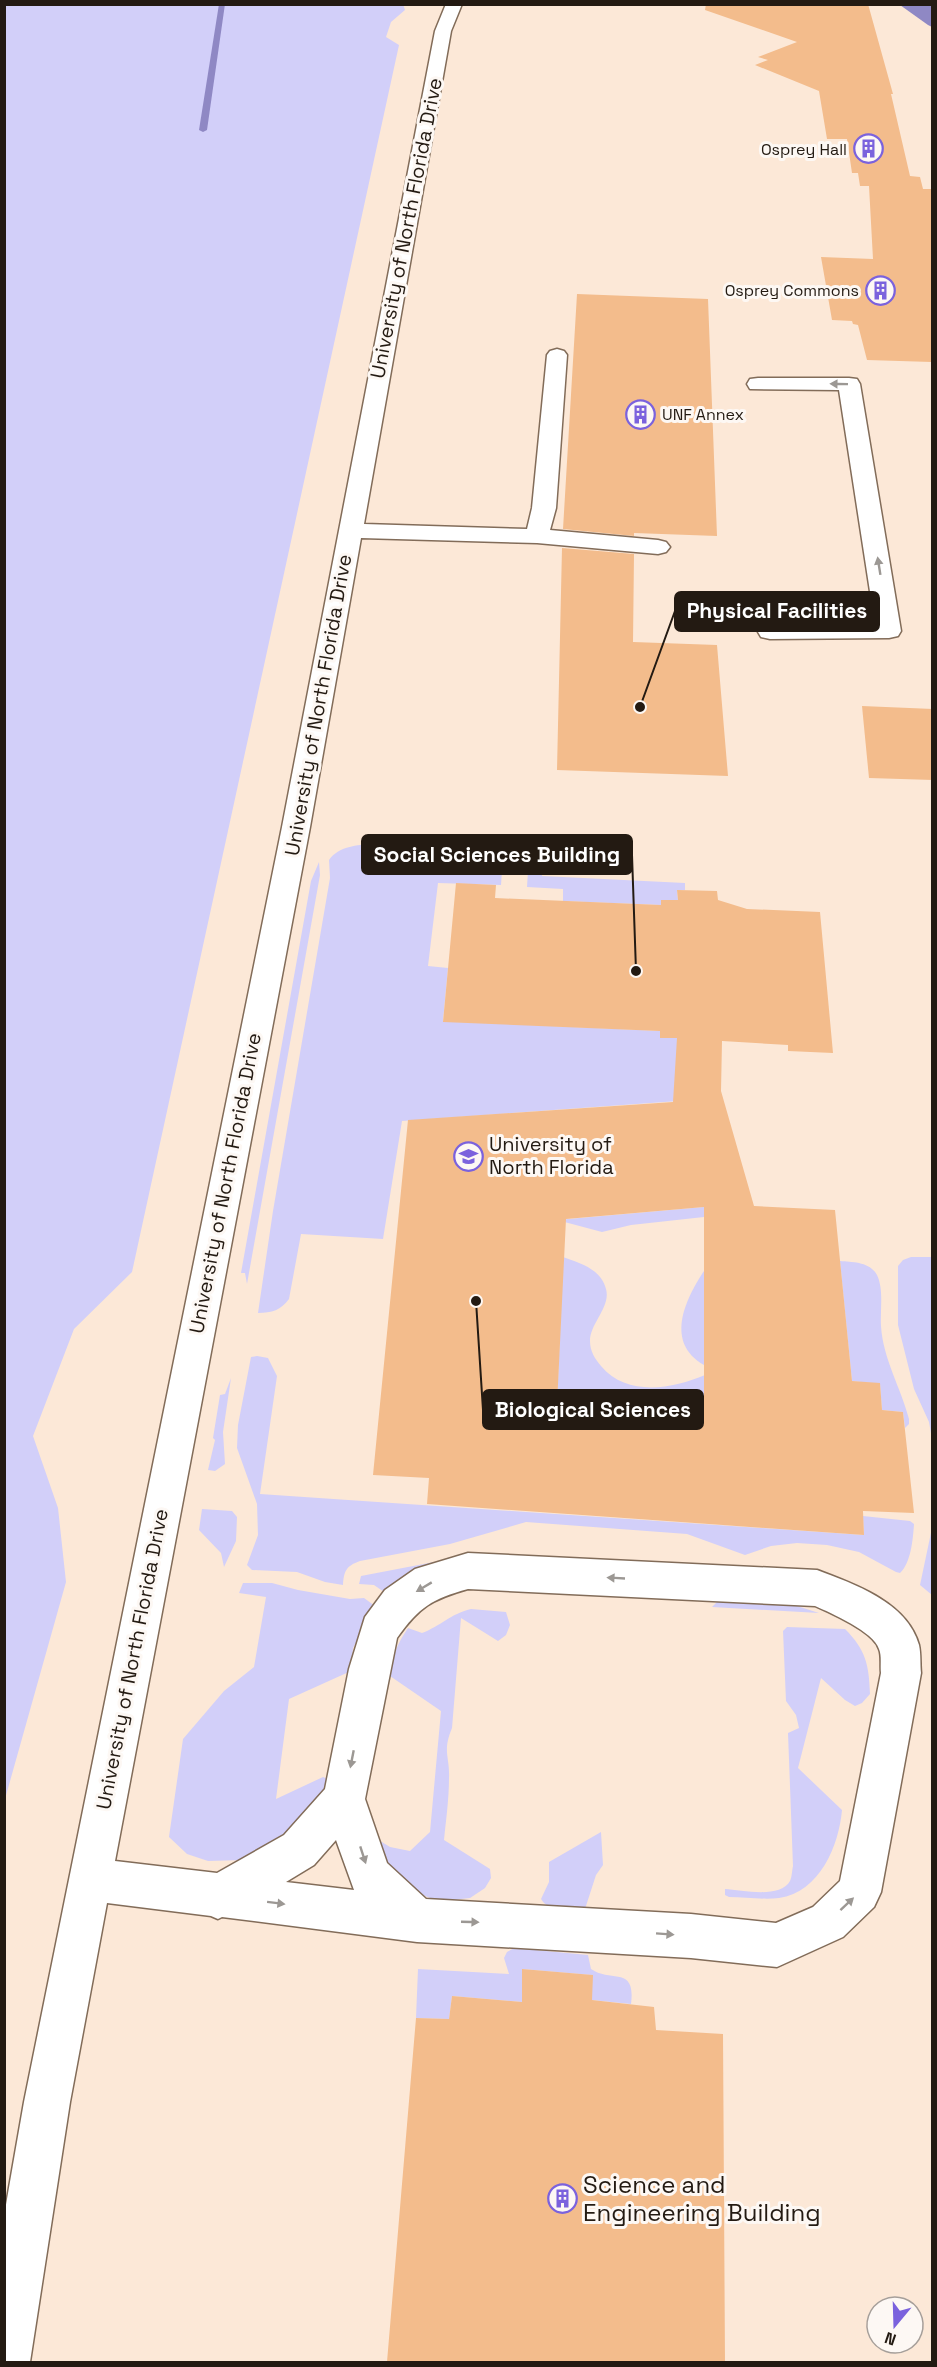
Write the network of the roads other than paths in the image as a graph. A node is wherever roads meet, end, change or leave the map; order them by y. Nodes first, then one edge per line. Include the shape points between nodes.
1 (454, 4) edge
2 (557, 355) dead end
3 (758, 384) dead end
4 (350, 531) junction
5 (537, 536) junction
6 (658, 547) dead end
7 (771, 632) dead end
8 (344, 1799) junction
9 (90, 1879) junction
10 (218, 1897) junction
11 (417, 1920) junction
12 (5, 2362) edge

1 - 4 street, University of North Florida Drive via 443,31
2 - 5 street via 544,508
7 -> 3 street via 889,631 849,384
4 - 5 street
4 - 9 street, University of North Florida Drive via 294,839
5 - 6 street
8 - 10 street via 299,1850
8 -> 11 street via 370,1877
11 -> 8 street via 777,1945 828,1922 859,1892 901,1673 897,1640 850,1601 817,1588 468,1571 429,1582 399,1603 380,1630
9 - 10 street
9 - 12 street, University of North Florida Drive via 47,2102
10 -> 11 street

